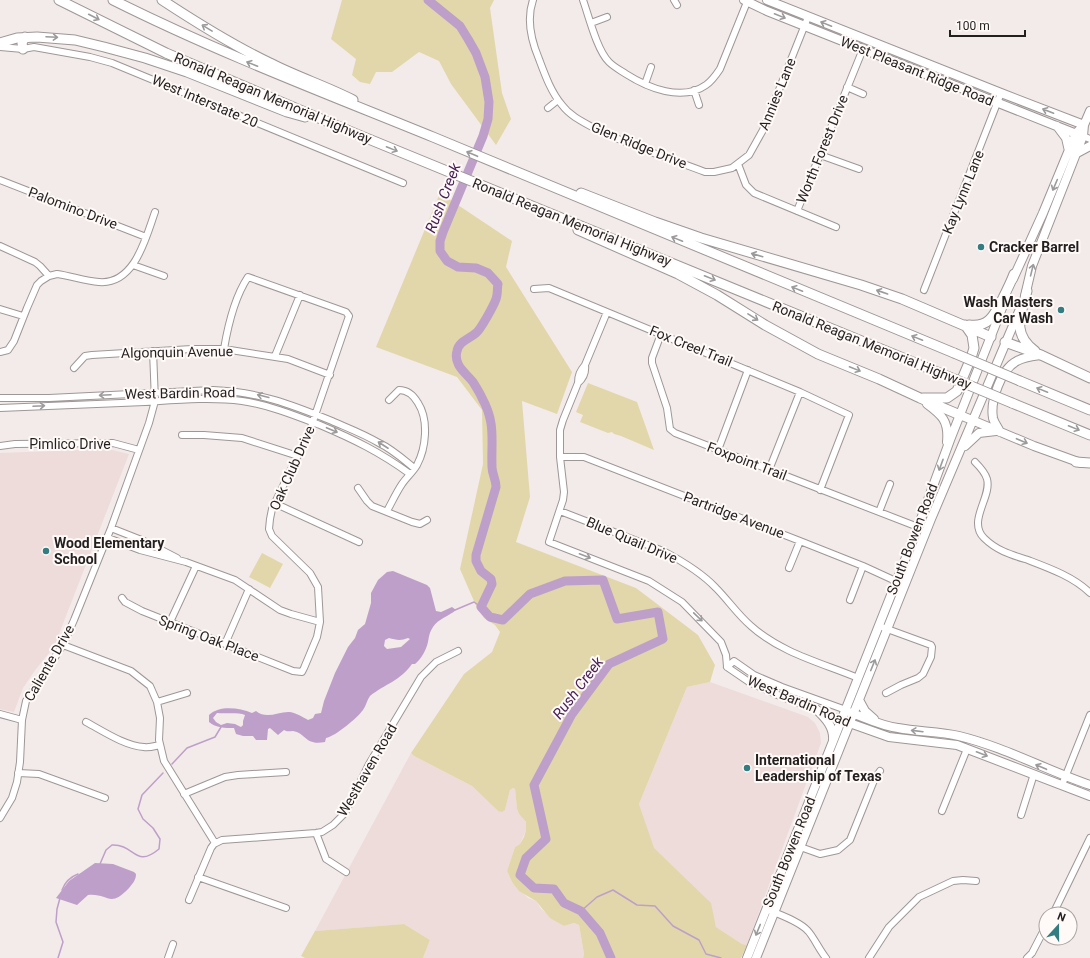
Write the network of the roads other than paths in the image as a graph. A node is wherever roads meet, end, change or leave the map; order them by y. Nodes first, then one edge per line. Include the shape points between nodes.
1 (59, 0) edge
2 (113, 0) edge
3 (162, 0) edge
4 (533, 0) edge
5 (583, 0) edge
6 (767, 0) edge
7 (746, 1) edge
8 (607, 17) dead end
9 (808, 17) junction
10 (591, 23) junction
11 (804, 26) junction
12 (25, 37) junction
13 (0, 43) edge
14 (0, 48) edge
15 (23, 49) junction
16 (863, 49) junction
17 (651, 67) dead end
18 (645, 84) junction
19 (847, 88) junction
20 (694, 90) junction
21 (1001, 93) junction
22 (863, 94) dead end
23 (558, 100) junction
24 (998, 103) junction
25 (699, 105) dead end
26 (548, 108) dead end
27 (1090, 111) edge
28 (405, 126) junction
29 (1057, 126) junction
30 (1087, 126) edge
31 (354, 133) junction
32 (1083, 136) edge
33 (1090, 146) edge
34 (1073, 152) junction
35 (820, 155) junction
36 (738, 164) junction
37 (859, 169) dead end
38 (519, 173) junction
39 (0, 180) edge
40 (403, 183) dead end
41 (531, 206) junction
42 (797, 211) junction
43 (155, 212) dead end
44 (1040, 218) junction
45 (1050, 220) junction
46 (836, 227) dead end
47 (146, 237) junction
48 (0, 246) edge
49 (133, 265) junction
50 (1014, 274) junction
51 (49, 276) junction
52 (164, 276) dead end
53 (534, 289) dead end
54 (924, 290) dead end
55 (1027, 291) junction
56 (300, 295) junction
57 (0, 309) edge
58 (607, 312) junction
59 (23, 316) junction
60 (953, 320) junction
61 (965, 325) junction
62 (661, 334) junction
63 (992, 337) junction
64 (1005, 342) junction
65 (224, 349) junction
66 (153, 351) junction
67 (0, 352) edge
68 (1041, 355) junction
69 (275, 356) junction
70 (74, 368) dead end
71 (748, 370) junction
72 (330, 375) junction
73 (1090, 378) edge
74 (800, 392) junction
75 (155, 393) junction
76 (0, 398) edge
77 (920, 398) junction
78 (389, 400) dead end
79 (155, 401) junction
80 (0, 408) edge
81 (1090, 410) edge
82 (316, 414) junction
83 (960, 415) junction
84 (973, 420) junction
85 (313, 422) junction
86 (999, 431) junction
87 (182, 435) dead end
88 (1090, 435) edge
89 (0, 446) edge
90 (139, 450) junction
91 (718, 450) junction
92 (946, 451) junction
93 (960, 453) junction
94 (298, 456) junction
95 (560, 457) junction
96 (975, 462) dead end
97 (1076, 462) junction
98 (1090, 463) edge
99 (1090, 467) edge
100 (414, 468) junction
101 (769, 470) junction
102 (410, 474) junction
103 (890, 484) dead end
104 (358, 488) dead end
105 (820, 490) junction
106 (274, 503) junction
107 (387, 511) junction
108 (560, 511) junction
109 (879, 512) junction
110 (427, 520) dead end
111 (111, 528) junction
112 (918, 528) junction
113 (108, 538) junction
114 (800, 541) junction
115 (359, 542) dead end
116 (186, 562) junction
117 (196, 566) junction
118 (863, 566) junction
119 (789, 568) dead end
120 (896, 581) junction
121 (905, 585) junction
122 (249, 589) junction
123 (1090, 593) edge
124 (122, 598) dead end
125 (850, 600) dead end
126 (170, 622) junction
127 (320, 622) junction
128 (879, 626) junction
129 (887, 629) junction
130 (225, 644) junction
131 (63, 645) junction
132 (458, 651) dead end
133 (727, 667) junction
134 (300, 673) joint
135 (858, 678) junction
136 (187, 693) dead end
137 (886, 693) dead end
138 (859, 700) junction
139 (157, 702) junction
140 (817, 710) junction
141 (846, 710) junction
142 (854, 713) junction
143 (0, 714) edge
144 (1090, 715) edge
145 (22, 720) junction
146 (845, 721) junction
147 (86, 722) dead end
148 (881, 724) junction
149 (833, 742) junction
150 (160, 745) junction
151 (967, 749) junction
152 (880, 770) dead end
153 (286, 772) dead end
154 (18, 773) junction
155 (1034, 774) junction
156 (1064, 781) junction
157 (1090, 786) edge
158 (184, 794) junction
159 (1090, 796) edge
160 (105, 798) dead end
161 (942, 812) dead end
162 (1021, 815) dead end
163 (0, 818) edge
164 (316, 833) junction
165 (1090, 838) edge
166 (215, 843) junction
167 (796, 846) junction
168 (346, 872) dead end
169 (198, 877) junction
170 (976, 881) dead end
171 (189, 900) dead end
172 (1057, 906) edge
173 (286, 908) dead end
174 (770, 911) junction
175 (1038, 941) edge
176 (173, 944) dead end
177 (749, 954) edge
178 (168, 958) edge
179 (756, 958) edge
180 (825, 958) edge
181 (869, 958) edge
182 (1027, 958) edge

1 -> 31 highway, Ronald Reagan Memorial Highway via 166,53
28 -> 2 highway, Ronald Reagan Memorial Highway via 246,62
28 -> 3 highway via 340,93 271,64
4 - 23 street, Glen Ridge Drive via 529,18 530,29 535,49
5 - 10 street
6 - 9 main road, West Pleasant Ridge Road
7 -> 11 main road, West Pleasant Ridge Road
7 - 20 street via 720,69 706,85
8 - 10 street
9 - 11 street, Annies Lane
21 -> 9 main road, West Pleasant Ridge Road
10 - 18 street via 599,46 608,61
11 - 16 main road, West Pleasant Ridge Road
11 - 36 street, Annies Lane via 763,130 749,155
12 - 13 highway
12 - 15 highway
12 -> 31 highway via 76,40 145,58 287,112
14 - 15 street, West Interstate 20
15 - 40 street, West Interstate 20 via 34,47 66,52 112,63
16 - 19 street, Worth Forest Drive
16 - 24 main road, West Pleasant Ridge Road
17 - 18 street
18 - 20 street via 674,92
19 - 22 street, Worth Forest Drive
19 - 35 street, Worth Forest Drive
20 - 25 street
21 - 24 street, Kay Lynn Lane
30 -> 21 main road, West Pleasant Ridge Road
23 - 26 street
23 - 36 street, Glen Ridge Drive via 566,110 580,120 614,138 705,172 732,168
24 - 29 main road, West Pleasant Ridge Road
24 - 54 street, Kay Lynn Lane
27 - 30 main road, South Bowen Road
38 -> 28 highway, Ronald Reagan Memorial Highway
29 - 32 main road, West Pleasant Ridge Road
29 - 34 main road
30 - 32 main road, South Bowen Road
31 -> 41 highway, Ronald Reagan Memorial Highway
32 - 34 main road, South Bowen Road
33 - 34 main road
34 -> 44 main road, South Bowen Road
34 - 45 main road, South Bowen Road
35 - 37 street
35 - 42 street, Worth Forest Drive
36 - 42 street via 746,185 754,193
60 -> 38 highway via 888,294 701,238
81 -> 38 highway, Ronald Reagan Memorial Highway, bridge
39 - 47 street, Palomino Drive
41 -> 77 highway via 592,237 678,274 818,354
41 -> 88 highway, Ronald Reagan Memorial Highway, bridge
42 - 46 street
43 - 47 street
44 - 45 main road
44 - 50 main road, South Bowen Road
55 -> 45 main road, South Bowen Road via 1032,266
47 - 49 street
48 - 51 street via 35,262
49 - 51 street via 116,278 100,282 66,275
49 - 52 street
50 - 60 highway via 995,314 989,321 974,326
50 - 63 main road, South Bowen Road
51 - 59 street via 37,284
53 - 58 street, Fox Creel Trail via 549,288
55 - 64 main road, South Bowen Road
55 - 68 highway via 1019,325 1026,343
56 - 65 street via 248,277 228,325
56 - 69 street
56 - 72 street, Oak Club Drive via 348,314
57 - 59 street
58 - 62 street, Fox Creel Trail
58 - 95 street via 585,366 586,372 578,383 561,427
59 - 67 street via 14,341 8,350
60 - 61 highway
61 - 63 highway
61 - 77 highway via 972,335 974,348 957,391 947,398
62 - 71 street, Fox Creel Trail
62 - 91 street, Foxpoint Trail via 652,358 667,408 670,429
63 - 64 main road
63 - 83 main road, South Bowen Road
64 - 68 highway
64 - 84 main road, South Bowen Road
65 - 66 street, Algonquin Avenue
65 - 69 street, Algonquin Avenue
66 - 70 street, Algonquin Avenue via 85,356
66 - 75 street, Caliente Drive
68 - 73 highway
68 - 86 main road via 1017,361 1001,379 993,411
69 - 72 street, Algonquin Avenue
71 - 74 street, Fox Creel Trail
71 - 91 street
72 - 82 street, Oak Club Drive
74 - 101 street
74 - 105 street, Fox Creel Trail via 849,415
75 -> 76 street, West Bardin Road
75 - 79 street, Caliente Drive
82 -> 75 street, West Bardin Road via 284,402 236,391
77 - 83 highway
77 - 92 main road via 938,412 946,425
78 - 100 street via 396,392 403,390 413,396 424,418 424,442
80 -> 79 street, West Bardin Road
79 - 85 street, West Bardin Road via 241,401
79 - 90 street, Caliente Drive
82 - 85 street, Oak Club Drive
100 -> 82 street, West Bardin Road via 381,443
83 - 84 main road
83 - 92 main road, South Bowen Road
84 - 86 main road
84 - 93 main road, South Bowen Road
85 - 94 street, Oak Club Drive
85 -> 102 street, West Bardin Road via 356,440
86 - 93 main road via 978,433
86 -> 97 main road
87 - 94 street via 242,438
89 - 90 street, Pimlico Drive via 113,443
90 - 111 street, Caliente Drive
91 - 101 street, Foxpoint Trail
92 -> 112 main road, South Bowen Road
93 - 121 main road, South Bowen Road
94 - 106 street, Oak Club Drive
95 - 108 street via 564,492
95 - 114 street, Partridge Avenue via 584,457
96 - 123 street via 988,480 978,521 983,537 1000,550 1079,583
97 - 98 highway
97 - 99 main road
100 - 102 street
101 - 105 street, Foxpoint Trail
102 - 107 street
103 - 109 street
104 - 107 street via 372,506
105 - 109 street, Foxpoint Trail
106 - 115 street
106 - 127 street, Oak Club Drive via 270,519 272,536 310,573 318,587
107 - 110 street via 420,524
108 -> 133 street via 549,542 649,581 682,602 721,642
108 - 135 street, Blue Quail Drive via 679,559 715,586 751,627 765,637 786,649
109 - 112 street, Foxpoint Trail
111 - 113 street, Caliente Drive
111 - 116 street
112 - 120 main road, South Bowen Road
113 - 116 street via 140,550
113 - 131 street, Caliente Drive
114 - 118 street, Partridge Avenue
114 - 119 street
116 - 117 street
117 - 122 street via 235,580
117 - 126 street
118 - 120 street, Partridge Avenue
118 - 125 street
120 - 121 street, Partridge Avenue
120 - 128 main road, South Bowen Road
121 - 129 main road, South Bowen Road
122 - 127 street via 280,610
122 - 130 street
124 - 126 street, Spring Oak Place via 142,611
126 - 130 street, Spring Oak Place
127 - 134 street, Oak Club Drive
128 - 129 street
128 - 135 main road, South Bowen Road
129 - 137 street via 931,645 932,651 923,674
138 -> 129 main road, South Bowen Road
130 - 134 street, Spring Oak Place
131 - 139 street via 131,671 150,686
131 - 145 street, Caliente Drive via 26,701
132 - 164 street, Westhaven Road via 436,662 421,677 369,764 345,813 334,825
133 - 140 street, West Bardin Road via 749,682
133 - 141 street, West Bardin Road via 734,661 754,675
135 - 141 main road, South Bowen Road
136 - 139 street
138 - 142 main road, South Bowen Road
138 - 148 main road via 865,711
139 - 150 street
140 - 146 street, West Bardin Road
140 - 149 main road via 829,723
141 - 142 main road, West Bardin Road
141 - 146 main road, South Bowen Road
142 - 146 main road, South Bowen Road
142 - 148 main road, West Bardin Road
143 - 145 street
144 - 156 street
145 - 154 street, Caliente Drive
146 - 149 main road, South Bowen Road
146 - 151 main road, West Bardin Road via 889,737 957,745
146 - 167 main road, South Bowen Road
147 - 150 street via 135,746
156 -> 148 main road, West Bardin Road via 994,747 958,735 900,729
149 - 167 main road, South Bowen Road
150 - 158 street via 164,761
151 -> 155 main road, West Bardin Road
151 - 161 street
152 - 167 street via 850,840 838,850 820,854
153 - 158 street via 238,775
154 - 160 street via 39,774
154 - 163 street, Caliente Drive via 12,798
155 - 156 main road, West Bardin Road
155 - 162 street
156 - 157 main road, West Bardin Road
156 - 159 main road, West Bardin Road
158 - 166 street
164 - 166 street, Westhaven Road via 222,840
164 - 168 street via 326,859
165 - 172 street
166 - 169 street
167 - 174 main road, South Bowen Road
169 - 171 street
169 - 173 street
170 - 181 street via 953,881 919,897 889,927
174 -> 177 main road, South Bowen Road
174 - 179 main road, South Bowen Road
174 - 180 street via 792,920 808,931
175 - 182 street
176 - 178 street

